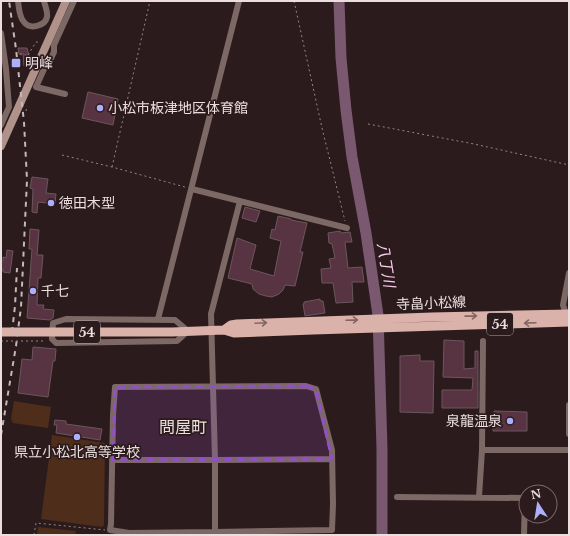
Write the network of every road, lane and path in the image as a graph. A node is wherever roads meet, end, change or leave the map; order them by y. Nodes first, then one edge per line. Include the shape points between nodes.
1 (18, 1) edge
2 (44, 1) edge
3 (66, 1) edge
4 (74, 1) edge
5 (150, 1) edge
6 (239, 1) edge
7 (294, 1) edge
8 (1, 33) edge
9 (20, 54) dead end
10 (34, 58) dead end
11 (4, 84) edge
12 (65, 94) dead end
13 (368, 124) dead end
14 (1, 125) edge
15 (1, 146) edge
16 (62, 155) dead end
17 (569, 165) edge
18 (112, 167) junction
19 (192, 189) junction
20 (240, 201) junction
21 (347, 228) joint
22 (569, 273) edge
23 (568, 318) edge
24 (158, 319) junction
25 (313, 325) junction
26 (188, 331) junction
27 (212, 331) junction
28 (1, 332) edge
29 (1, 341) edge
30 (42, 341) dead end
31 (482, 341) dead end
32 (214, 386) junction
33 (569, 405) edge
34 (569, 434) edge
35 (482, 450) junction
36 (569, 450) edge
37 (332, 459) junction
38 (113, 460) junction
39 (215, 460) junction
40 (397, 497) dead end
41 (479, 498) junction
42 (108, 532) edge
43 (215, 534) edge
44 (34, 535) edge
45 (524, 535) edge

1 - 2 street via 23,22 32,26 42,24 47,16
3 - 15 main road
4 - 12 street via 54,45 54,52 36,87
5 - 18 path
6 - 19 street
7 - 21 path
8 - 11 street via 4,48
9 - 10 path
11 - 14 street via 9,107
13 - 17 path
16 - 18 path
18 - 19 path
19 - 20 street
19 - 24 street
20 - 21 street
20 - 27 street via 212,314
22 - 23 street via 563,305
25 -> 23 main road, 寺畠小松線 / 54 via 432,317
23 -> 25 main road, 寺畠小松線 / 54 via 432,327
24 - 26 street via 175,320
24 - 26 street via 66,319 54,323 52,339 56,343 177,341
25 - 27 main road, 寺畠小松線 / 54 via 237,324 224,330
26 - 27 main road, 寺畠小松線 / 54
26 - 28 main road, 寺畠小松線 / 54
27 - 32 street
29 - 30 path
31 - 35 street
32 - 37 street via 306,386 316,389 332,450
32 - 38 street via 115,387
32 - 39 street
33 - 34 street
35 - 36 street
35 - 41 street
37 - 39 street
37 - 43 street via 332,530
38 - 39 street
38 - 42 street via 111,524
39 - 43 street
40 - 41 street
41 - 45 street via 525,498
42 - 43 street
42 - 44 path via 36,523

